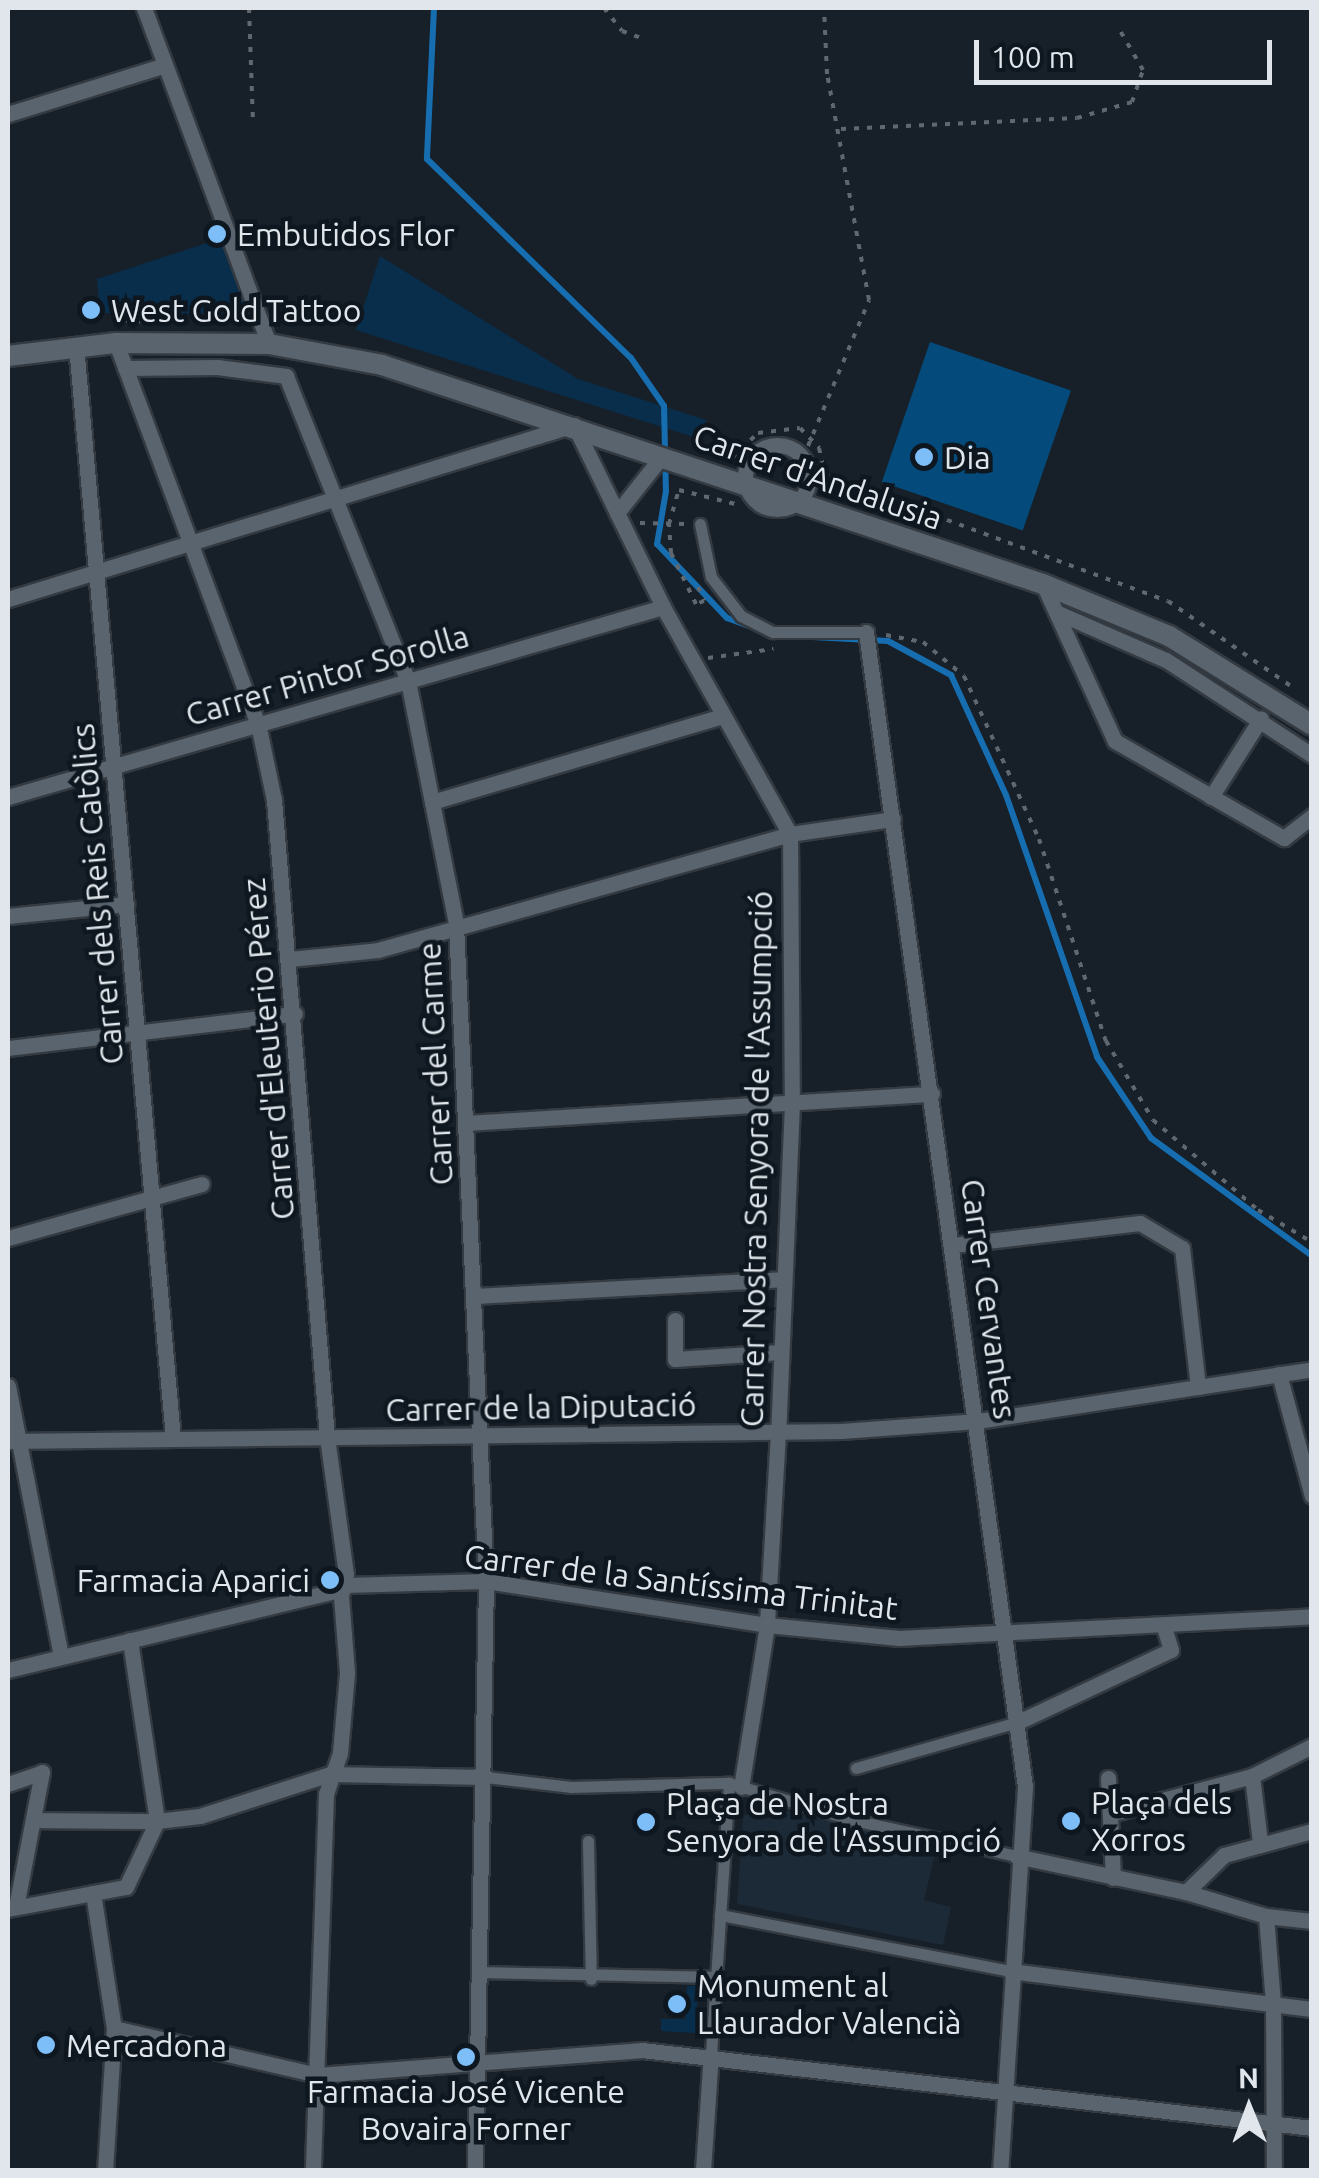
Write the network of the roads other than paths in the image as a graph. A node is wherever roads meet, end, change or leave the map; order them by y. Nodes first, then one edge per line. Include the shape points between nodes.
1 (144, 8) edge
2 (165, 65) junction
3 (8, 114) edge
4 (116, 342) junction
5 (268, 344) junction
6 (76, 345) junction
7 (8, 356) edge
8 (125, 368) junction
9 (574, 425) junction
10 (662, 456) junction
11 (741, 482) junction
12 (335, 498) junction
13 (798, 502) junction
14 (617, 513) junction
15 (700, 524) road end
16 (191, 543) junction
17 (96, 572) junction
18 (1043, 584) junction
19 (8, 600) edge
20 (662, 607) junction
21 (1056, 612) junction
22 (866, 632) joint
23 (408, 680) junction
24 (724, 716) junction
25 (1261, 718) junction
26 (258, 724) junction
27 (1312, 725) edge
28 (1312, 755) edge
29 (114, 766) junction
30 (8, 796) edge
31 (1212, 797) junction
32 (432, 802) junction
33 (1312, 816) edge
34 (893, 819) junction
35 (790, 834) junction
36 (126, 904) junction
37 (8, 916) edge
38 (456, 924) junction
39 (290, 959) junction
40 (295, 1014) junction
41 (138, 1035) junction
42 (8, 1048) edge
43 (932, 1094) junction
44 (792, 1103) junction
45 (466, 1123) junction
46 (202, 1184) dead end
47 (152, 1198) junction
48 (8, 1238) edge
49 (953, 1245) junction
50 (784, 1279) junction
51 (474, 1296) junction
52 (674, 1320) dead end
53 (781, 1352) junction
54 (1312, 1369) edge
55 (1279, 1374) junction
56 (8, 1386) edge
57 (1198, 1387) junction
58 (978, 1420) junction
59 (778, 1432) junction
60 (480, 1436) junction
61 (327, 1437) junction
62 (173, 1438) junction
63 (11, 1443) edge
64 (1312, 1496) edge
65 (486, 1581) junction
66 (343, 1587) junction
67 (1312, 1616) edge
68 (1163, 1624) junction
69 (766, 1625) junction
70 (1008, 1632) junction
71 (130, 1640) junction
72 (61, 1656) junction
73 (8, 1670) edge
74 (1018, 1722) junction
75 (1312, 1746) edge
76 (856, 1768) dead end
77 (330, 1774) junction
78 (1252, 1776) junction
79 (486, 1778) junction
80 (1108, 1778) dead end
81 (8, 1784) edge
82 (735, 1785) junction
83 (1110, 1814) junction
84 (33, 1820) junction
85 (157, 1822) junction
86 (1312, 1831) edge
87 (588, 1840) dead end
88 (1260, 1842) junction
89 (1016, 1856) junction
90 (1113, 1878) junction
91 (1186, 1892) junction
92 (93, 1893) junction
93 (12, 1908) edge
94 (720, 1915) junction
95 (1266, 1916) junction
96 (1312, 1920) edge
97 (1010, 1971) junction
98 (482, 1972) junction
99 (716, 1977) junction
100 (591, 1978) junction
101 (1274, 2003) junction
102 (1312, 2008) edge
103 (114, 2028) junction
104 (711, 2054) junction
105 (481, 2066) junction
106 (318, 2075) junction
107 (1002, 2089) junction
108 (1274, 2123) junction
109 (1312, 2128) edge
110 (105, 2170) edge
111 (313, 2170) edge
112 (475, 2170) edge
113 (703, 2170) edge
114 (1000, 2170) edge
115 (1274, 2170) edge

1 - 2 street
2 - 3 street
2 - 5 street
4 - 5 street, Carrer d'Andalusia
4 - 6 street, Carrer d'Andalusia
4 - 8 street, Carrer d'Eleuterio Pérez
5 - 9 street, Carrer d'Andalusia via 382,364
6 - 7 street, Carrer d'Andalusia
6 - 17 street, Carrer dels Reis Catòlics
8 - 12 street, Carrer del Carme via 217,367 286,376
8 - 16 street, Carrer d'Eleuterio Pérez
9 - 10 street, Carrer d'Andalusia
9 - 12 street
9 - 14 street, Carrer Nostra Senyora de l'Assumpció
10 - 11 street, Carrer d'Andalusia
10 - 14 street
11 - 13 street, Carrer d'Andalusia
11 - 13 street via 764,448 784,446 803,458 809,485
12 - 16 street
12 - 23 street, Carrer del Carme
13 - 18 street, Carrer d'Andalusia
14 - 20 street, Carrer Nostra Senyora de l'Assumpció
15 - 22 street via 710,577 741,616 773,632
16 - 17 street
16 - 26 street, Carrer d'Eleuterio Pérez
17 - 19 street
17 - 29 street, Carrer dels Reis Catòlics
18 - 21 street
18 - 27 street, Carrer d'Andalusia via 1169,636
20 - 23 street, Carrer Pintor Sorolla
20 - 24 street, Carrer Nostra Senyora de l'Assumpció
21 - 25 street via 1166,660
21 - 31 street via 1115,741
22 - 34 street, Carrer Cervantes
23 - 26 street, Carrer Pintor Sorolla
23 - 32 street, Carrer del Carme
24 - 32 street
24 - 35 street, Carrer Nostra Senyora de l'Assumpció
25 - 28 street
25 - 31 street
26 - 29 street, Carrer Pintor Sorolla
26 - 39 street, Carrer d'Eleuterio Pérez
29 - 30 street, Carrer Pintor Sorolla
29 - 36 street, Carrer dels Reis Catòlics
31 - 33 street via 1284,838
32 - 38 street, Carrer del Carme
34 - 35 street
34 - 43 street, Carrer Cervantes
35 - 38 street
35 - 44 street, Carrer Nostra Senyora de l'Assumpció
36 - 37 street
36 - 41 street, Carrer dels Reis Catòlics
38 - 39 street via 378,950
38 - 45 street, Carrer del Carme
39 - 40 street, Carrer d'Eleuterio Pérez
40 - 41 street
40 - 61 street, Carrer d'Eleuterio Pérez
41 - 42 street
41 - 47 street, Carrer dels Reis Catòlics
43 - 44 street
43 - 49 street, Carrer Cervantes
44 - 45 street
44 - 50 street, Carrer Nostra Senyora de l'Assumpció
45 - 51 street, Carrer del Carme
46 - 47 street
47 - 48 street
47 - 62 street, Carrer dels Reis Catòlics
49 - 57 street via 1140,1223 1182,1248
49 - 58 street, Carrer Cervantes
50 - 51 street
50 - 53 street, Carrer Nostra Senyora de l'Assumpció
51 - 60 street, Carrer del Carme
52 - 53 street via 675,1359
53 - 59 street, Carrer Nostra Senyora de l'Assumpció
54 - 55 street, Carrer de la Diputació
55 - 57 street, Carrer de la Diputació
55 - 64 street
56 - 63 street
57 - 58 street, Carrer de la Diputació
58 - 59 street, Carrer de la Diputació
58 - 70 street, Carrer Cervantes
59 - 60 street, Carrer de la Diputació
59 - 69 street, Carrer Nostra Senyora de l'Assumpció
60 - 61 street, Carrer de la Diputació
60 - 65 street, Carrer del Carme
61 - 62 street, Carrer de la Diputació
61 - 66 street, Carrer d'Eleuterio Pérez
62 - 63 street, Carrer de la Diputació
63 - 72 street
65 - 66 street, Carrer de la Santíssima Trinitat
65 - 69 street, Carrer de la Santíssima Trinitat
65 - 79 street, Carrer del Carme
66 - 71 street, Carrer de la Santíssima Trinitat
66 - 77 street, Carrer d'Eleuterio Pérez via 347,1674 340,1753
67 - 68 street, Carrer de la Santíssima Trinitat
68 - 70 street, Carrer de la Santíssima Trinitat
68 - 74 street via 1172,1650
69 - 70 street, Carrer de la Santíssima Trinitat via 899,1638
69 - 82 street, Carrer Nostra Senyora de l'Assumpció
70 - 74 street, Carrer Cervantes
71 - 72 street, Carrer de la Santíssima Trinitat
71 - 85 street
72 - 73 street, Carrer de la Santíssima Trinitat
74 - 76 street
74 - 89 street, Carrer Cervantes via 1026,1838
75 - 78 street
77 - 79 street
77 - 85 street via 200,1816
77 - 106 street, Carrer d'Eleuterio Pérez
78 - 83 street
78 - 88 street
79 - 82 street via 571,1787
79 - 98 street, Carrer del Carme
80 - 83 street
81 - 84 street via 42,1772
82 - 89 street
82 - 94 street via 721,1819
83 - 90 street
84 - 85 street
84 - 93 street
85 - 92 street via 126,1887
86 - 88 street
87 - 100 street
88 - 91 street via 1224,1855
89 - 90 street
89 - 97 street
90 - 91 street
91 - 95 street
92 - 93 street
92 - 103 street
94 - 97 street
94 - 99 street
95 - 96 street
95 - 101 street
97 - 101 street
97 - 107 street
98 - 100 street
98 - 105 street, Carrer del Carme
99 - 100 street
99 - 104 street
101 - 102 street
101 - 108 street
103 - 106 street
103 - 110 street
104 - 105 street via 642,2050
104 - 107 street
104 - 113 street
105 - 106 street
105 - 112 street, Carrer del Carme
106 - 111 street, Carrer d'Eleuterio Pérez
107 - 108 street
107 - 114 street
108 - 109 street
108 - 115 street

